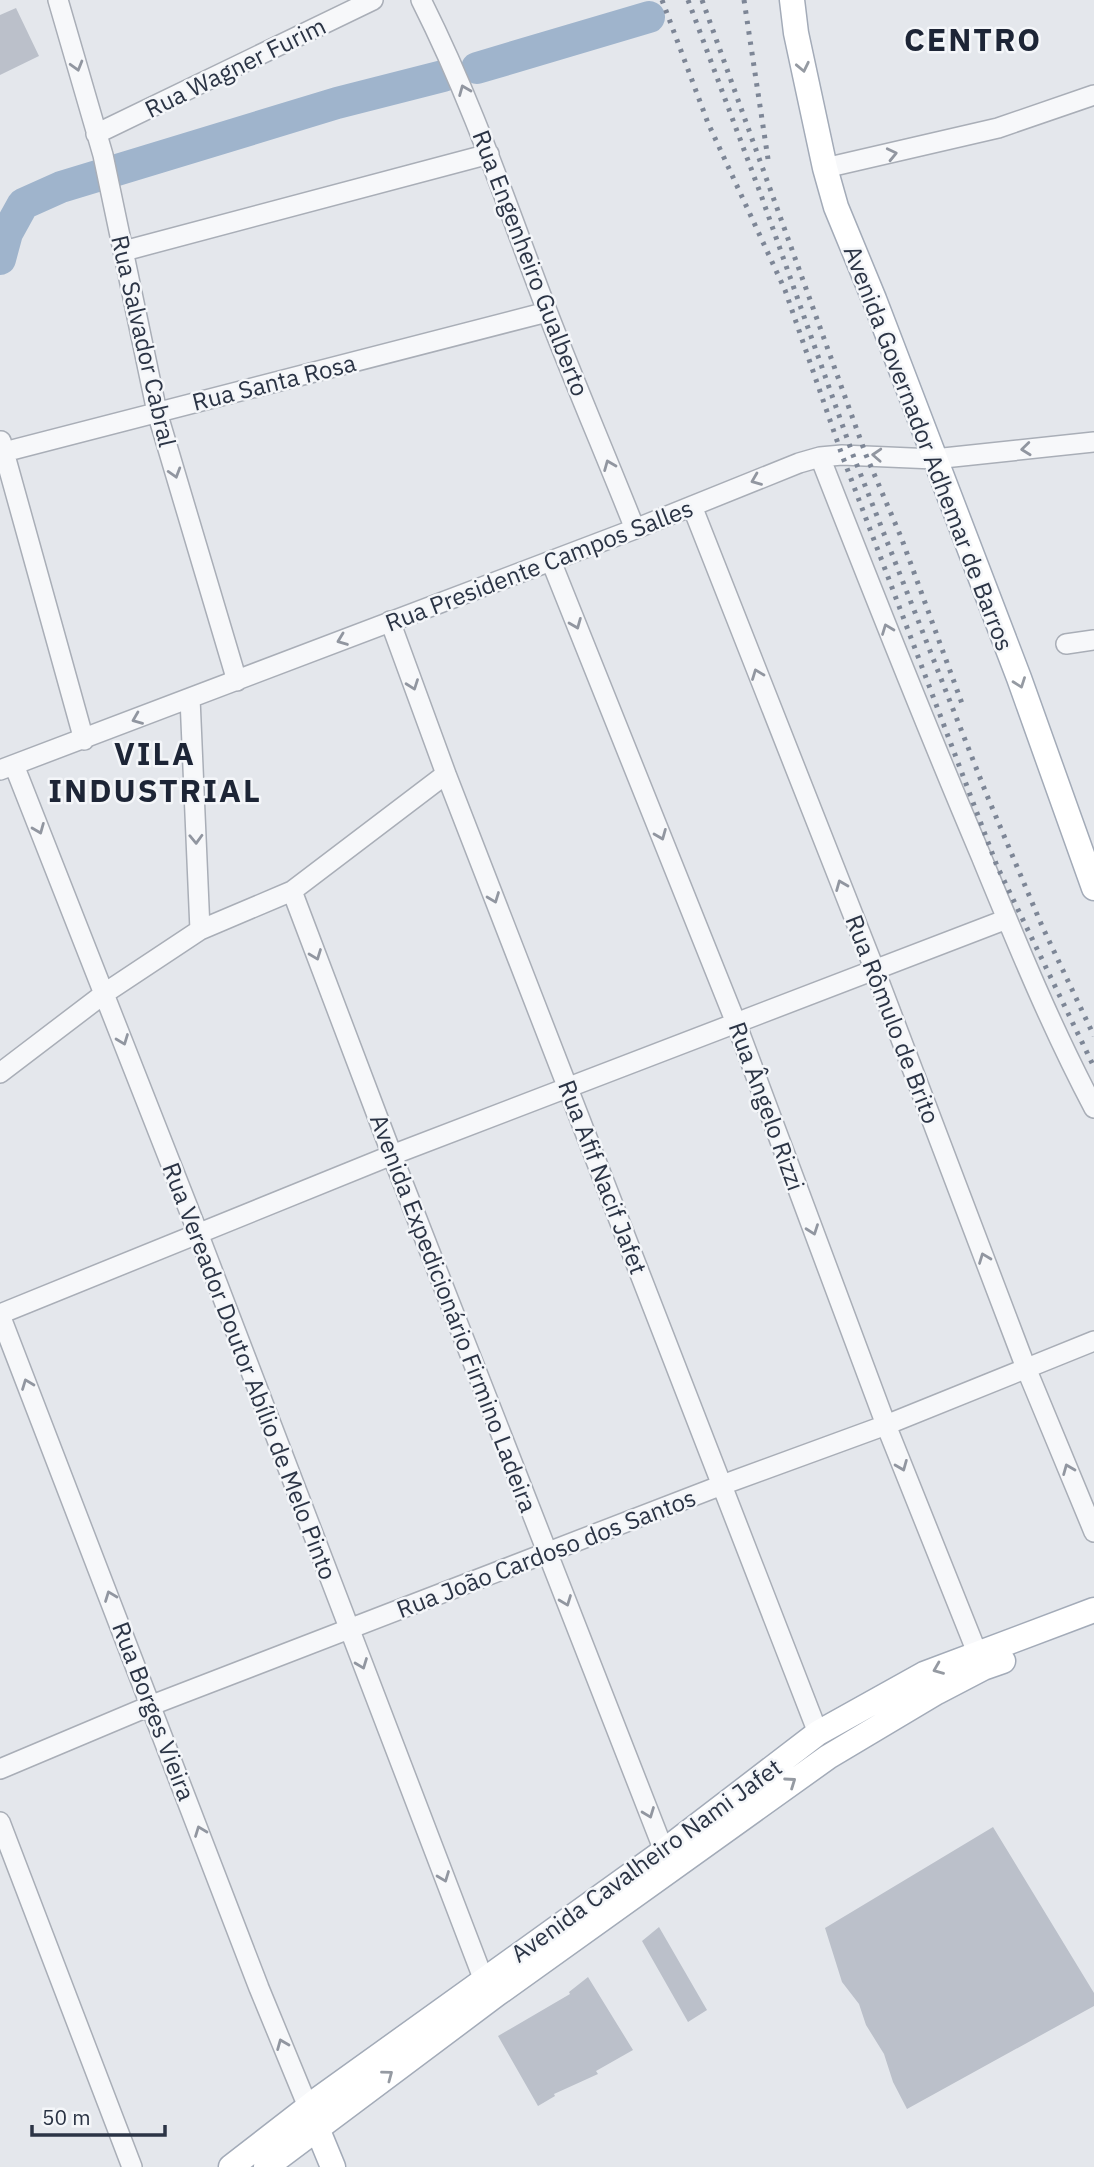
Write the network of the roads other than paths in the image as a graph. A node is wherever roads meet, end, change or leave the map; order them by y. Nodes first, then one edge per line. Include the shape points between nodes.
1 (58, 0) edge
2 (373, 0) edge
3 (421, 0) edge
4 (792, 0) edge
5 (1094, 95) edge
6 (96, 134) junction
7 (489, 154) junction
8 (825, 168) junction
9 (124, 251) junction
10 (547, 312) junction
11 (157, 412) junction
12 (1094, 442) edge
13 (1, 448) edge
14 (820, 457) junction
15 (934, 459) junction
16 (692, 506) junction
17 (635, 529) junction
18 (551, 561) junction
19 (390, 621) junction
20 (1094, 640) edge
21 (1066, 643) dead end
22 (237, 681) junction
23 (190, 698) junction
24 (84, 740) junction
25 (7, 768) edge
26 (446, 774) junction
27 (1094, 888) edge
28 (292, 891) junction
29 (1007, 919) junction
30 (200, 930) junction
31 (874, 968) junction
32 (105, 993) junction
33 (736, 1023) junction
34 (0, 1073) edge
35 (568, 1087) junction
36 (1094, 1108) edge
37 (392, 1155) junction
38 (198, 1233) junction
39 (0, 1314) edge
40 (1094, 1341) edge
41 (1026, 1368) junction
42 (886, 1425) junction
43 (722, 1485) junction
44 (1094, 1532) edge
45 (548, 1554) junction
46 (1094, 1610) edge
47 (1094, 1627) edge
48 (349, 1630) junction
49 (981, 1661) junction
50 (152, 1705) junction
51 (818, 1732) junction
52 (0, 1769) edge
53 (0, 1822) edge
54 (670, 1858) junction
55 (483, 1978) junction
56 (313, 2117) junction
57 (259, 2164) edge
58 (132, 2167) edge
59 (333, 2167) edge

1 -> 6 street, Rua Salvador Cabral
2 - 6 street, Rua Wagner Furim
7 -> 3 street, Rua Engenheiro Gualberto via 452,61
4 -> 8 main road, Avenida Governador Adhemar de Barros
8 -> 5 street via 998,128
6 - 9 street, Rua Salvador Cabral
7 - 9 street
7 - 10 street, Rua Engenheiro Gualberto
8 - 15 main road, Avenida Governador Adhemar de Barros via 845,232
9 - 11 street, Rua Salvador Cabral
10 - 11 street, Rua Santa Rosa
17 -> 10 street, Rua Engenheiro Gualberto
11 - 13 street, Rua Santa Rosa
11 -> 22 street, Rua Salvador Cabral
12 -> 15 street, Rua Presidente Campos Salles
13 - 24 street
15 -> 14 street, Rua Presidente Campos Salles
14 -> 16 street, Rua Presidente Campos Salles
29 -> 14 street
15 -> 27 main road, Avenida Governador Adhemar de Barros
16 - 17 street, Rua Presidente Campos Salles
31 -> 16 street, Rua Rômulo de Brito
17 - 18 street, Rua Presidente Campos Salles
18 - 19 street, Rua Presidente Campos Salles
18 -> 33 street, Rua Ângelo Rizzi
19 -> 22 street, Rua Presidente Campos Salles
19 -> 26 street, Rua Afif Nacif Jafet
20 - 21 street
22 - 23 street, Rua Presidente Campos Salles
23 -> 24 street, Rua Presidente Campos Salles
23 -> 30 street
24 - 25 street, Rua Presidente Campos Salles
25 -> 32 street, Rua Vereador Doutor Abílio de Melo Pinto
26 - 28 street
26 -> 35 street, Rua Afif Nacif Jafet
28 - 30 street
28 -> 37 street, Avenida Expedicionário Firmino Ladeira
29 - 31 street
29 - 36 street
30 - 32 street
31 - 33 street
41 -> 31 street, Rua Rômulo de Brito
32 - 34 street
32 -> 38 street, Rua Vereador Doutor Abílio de Melo Pinto
33 - 35 street
33 -> 42 street, Rua Ângelo Rizzi
35 - 37 street
35 - 43 street, Rua Afif Nacif Jafet
37 - 38 street
37 - 45 street, Avenida Expedicionário Firmino Ladeira
38 - 39 street
38 - 48 street, Rua Vereador Doutor Abílio de Melo Pinto
50 -> 39 street, Rua Borges Vieira
40 - 41 street, Rua João Cardoso dos Santos
41 - 42 street, Rua João Cardoso dos Santos
44 -> 41 street, Rua Rômulo de Brito
42 - 43 street, Rua João Cardoso dos Santos
42 -> 49 street, Rua Ângelo Rizzi
43 - 45 street, Rua João Cardoso dos Santos
43 - 51 street, Rua Afif Nacif Jafet
45 - 48 street, Rua João Cardoso dos Santos
45 -> 54 street, Avenida Expedicionário Firmino Ladeira
46 - 49 main road, Avenida Cavalheiro Nami Jafet
47 - 49 main road, Avenida Cavalheiro Nami Jafet
48 - 50 street, Rua João Cardoso dos Santos
48 -> 55 street, Rua Vereador Doutor Abílio de Melo Pinto
49 -> 51 main road, Avenida Cavalheiro Nami Jafet via 924,1674
54 -> 49 main road, Avenida Cavalheiro Nami Jafet
50 - 52 street, Rua João Cardoso dos Santos
56 -> 50 street, Rua Borges Vieira
51 - 54 main road, Avenida Cavalheiro Nami Jafet
53 - 58 street
54 - 55 main road, Avenida Cavalheiro Nami Jafet
56 -> 54 main road, Avenida Cavalheiro Nami Jafet via 497,1994
55 - 56 main road, Avenida Cavalheiro Nami Jafet
56 - 57 main road, Avenida Cavalheiro Nami Jafet
56 - 59 main road

